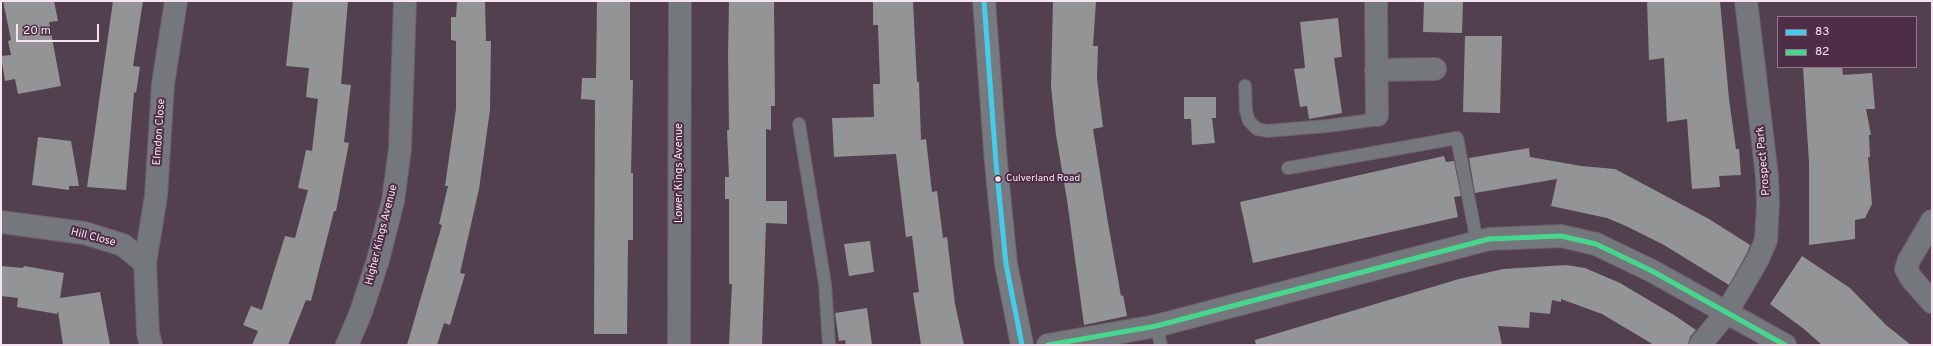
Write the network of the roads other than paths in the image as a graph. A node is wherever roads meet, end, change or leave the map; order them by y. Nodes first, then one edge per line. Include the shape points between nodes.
1 (176, 1) edge
2 (405, 1) edge
3 (680, 1) edge
4 (984, 1) edge
5 (1376, 1) edge
6 (1746, 1) edge
7 (1435, 69) dead end
8 (1376, 70) junction
9 (1245, 86) dead end
10 (1377, 115) joint
11 (800, 124) dead end
12 (1288, 168) dead end
13 (1, 222) edge
14 (1932, 222) edge
15 (1477, 242) junction
16 (146, 263) junction
17 (1932, 302) edge
18 (1727, 312) junction
19 (1158, 335) edge
20 (151, 345) edge
21 (347, 345) edge
22 (679, 345) edge
23 (829, 345) edge
24 (1022, 345) edge
25 (1048, 345) edge
26 (1700, 345) edge
27 (1785, 345) edge

1 - 16 street, Elmdon Close via 163,84 156,196
2 - 21 street, Higher Kings Avenue via 400,148 393,201 378,260
3 - 22 street, Lower Kings Avenue
4 - 24 street via 1006,264
5 - 8 street
6 - 18 street, Prospect Park via 1767,176 1767,224 1766,240 1758,259
7 - 8 street
8 - 10 street
9 - 10 lane via 1246,112 1249,121 1257,129 1267,131 1328,126 1372,120
11 - 23 lane via 825,284
12 - 15 lane via 1457,138
13 - 16 street, Hill Close via 84,233 123,245
14 - 17 street via 1906,269
15 - 18 street via 1489,239 1561,236 1596,244
15 - 19 street
16 - 20 street via 148,333
18 - 26 street, Prospect Park
18 - 27 street
19 - 25 street

